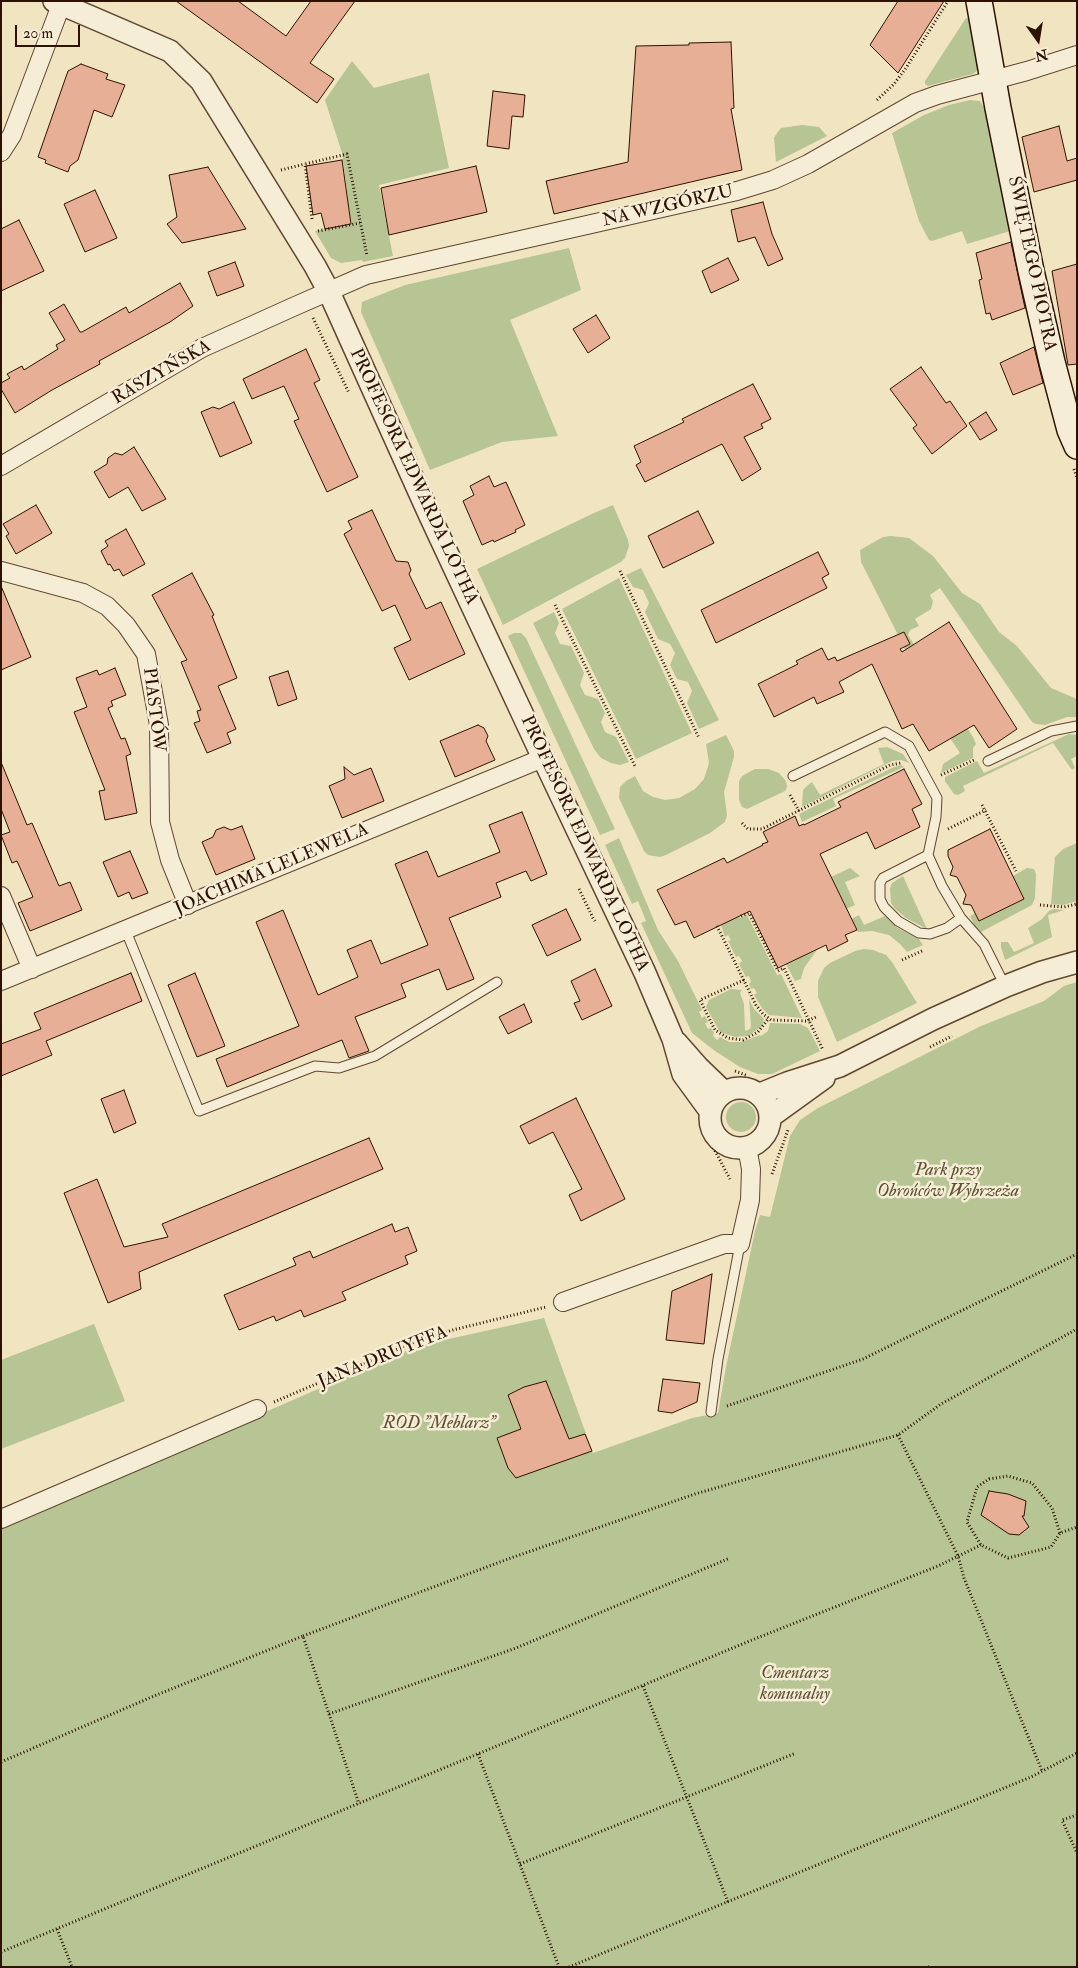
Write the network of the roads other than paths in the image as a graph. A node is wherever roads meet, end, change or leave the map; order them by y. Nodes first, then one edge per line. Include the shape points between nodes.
1 (979, 1) edge
2 (58, 3) edge
3 (1077, 55) edge
4 (992, 80) junction
5 (1, 152) edge
6 (328, 292) junction
7 (1077, 446) edge
8 (1, 466) edge
9 (1, 571) edge
10 (1077, 726) edge
11 (543, 758) junction
12 (988, 761) road end
13 (793, 776) dead end
14 (928, 855) junction
15 (1, 896) edge
16 (188, 905) junction
17 (961, 918) junction
18 (126, 931) junction
19 (1077, 962) edge
20 (32, 969) junction
21 (1, 981) edge
22 (497, 982) dead end
23 (1006, 986) junction
24 (673, 1039) junction
25 (833, 1060) junction
26 (754, 1085) junction
27 (724, 1092) junction
28 (710, 1111) junction
29 (770, 1117) junction
30 (747, 1147) junction
31 (740, 1244) junction
32 (563, 1302) road end
33 (257, 1409) road end
34 (711, 1412) dead end
35 (1, 1519) edge

1 - 4 main road, ŚWIĘTEGO PIOTRA
2 - 5 street via 12,135
2 - 6 street, PROFESORA EDWARDA LOTHA via 170,50 201,81
3 - 4 street, NA WZGÓRZU
4 - 6 street, NA WZGÓRZU via 915,103 808,164 737,192 366,276
4 - 7 main road, ŚWIĘTEGO PIOTRA via 1052,362
6 - 8 street, RASZYŃSKA via 202,348
6 - 11 street, PROFESORA EDWARDA LOTHA
9 - 16 street, PIASTÓW via 83,593 107,606 126,625 146,654 159,725 160,822 170,860
10 - 12 lane via 1051,730
11 - 16 street, JOACHIMA LELEWELA
11 - 24 street, PROFESORA EDWARDA LOTHA
13 - 14 lane via 885,732 909,746 937,798
14 - 17 lane
14 - 17 lane via 884,878 880,883 880,899 884,907 898,921 920,933 930,934 947,928
15 - 20 street
16 - 18 street, JOACHIMA LELEWELA
17 - 23 lane via 984,944
18 - 20 street, JOACHIMA LELEWELA
18 - 22 lane via 199,1111 315,1066 339,1068 375,1056
19 - 23 street
20 - 21 street, JOACHIMA LELEWELA
23 - 25 street
24 - 27 street
24 - 28 street via 683,1074
25 - 26 street via 787,1083
25 - 29 street
26 - 27 street
26 - 29 street via 769,1108
27 - 28 street
28 - 30 street via 712,1131 719,1139 737,1148
29 - 30 street via 764,1136
30 - 31 street via 751,1169 750,1200
31 - 32 street via 724,1244
31 - 34 lane
33 - 35 street

